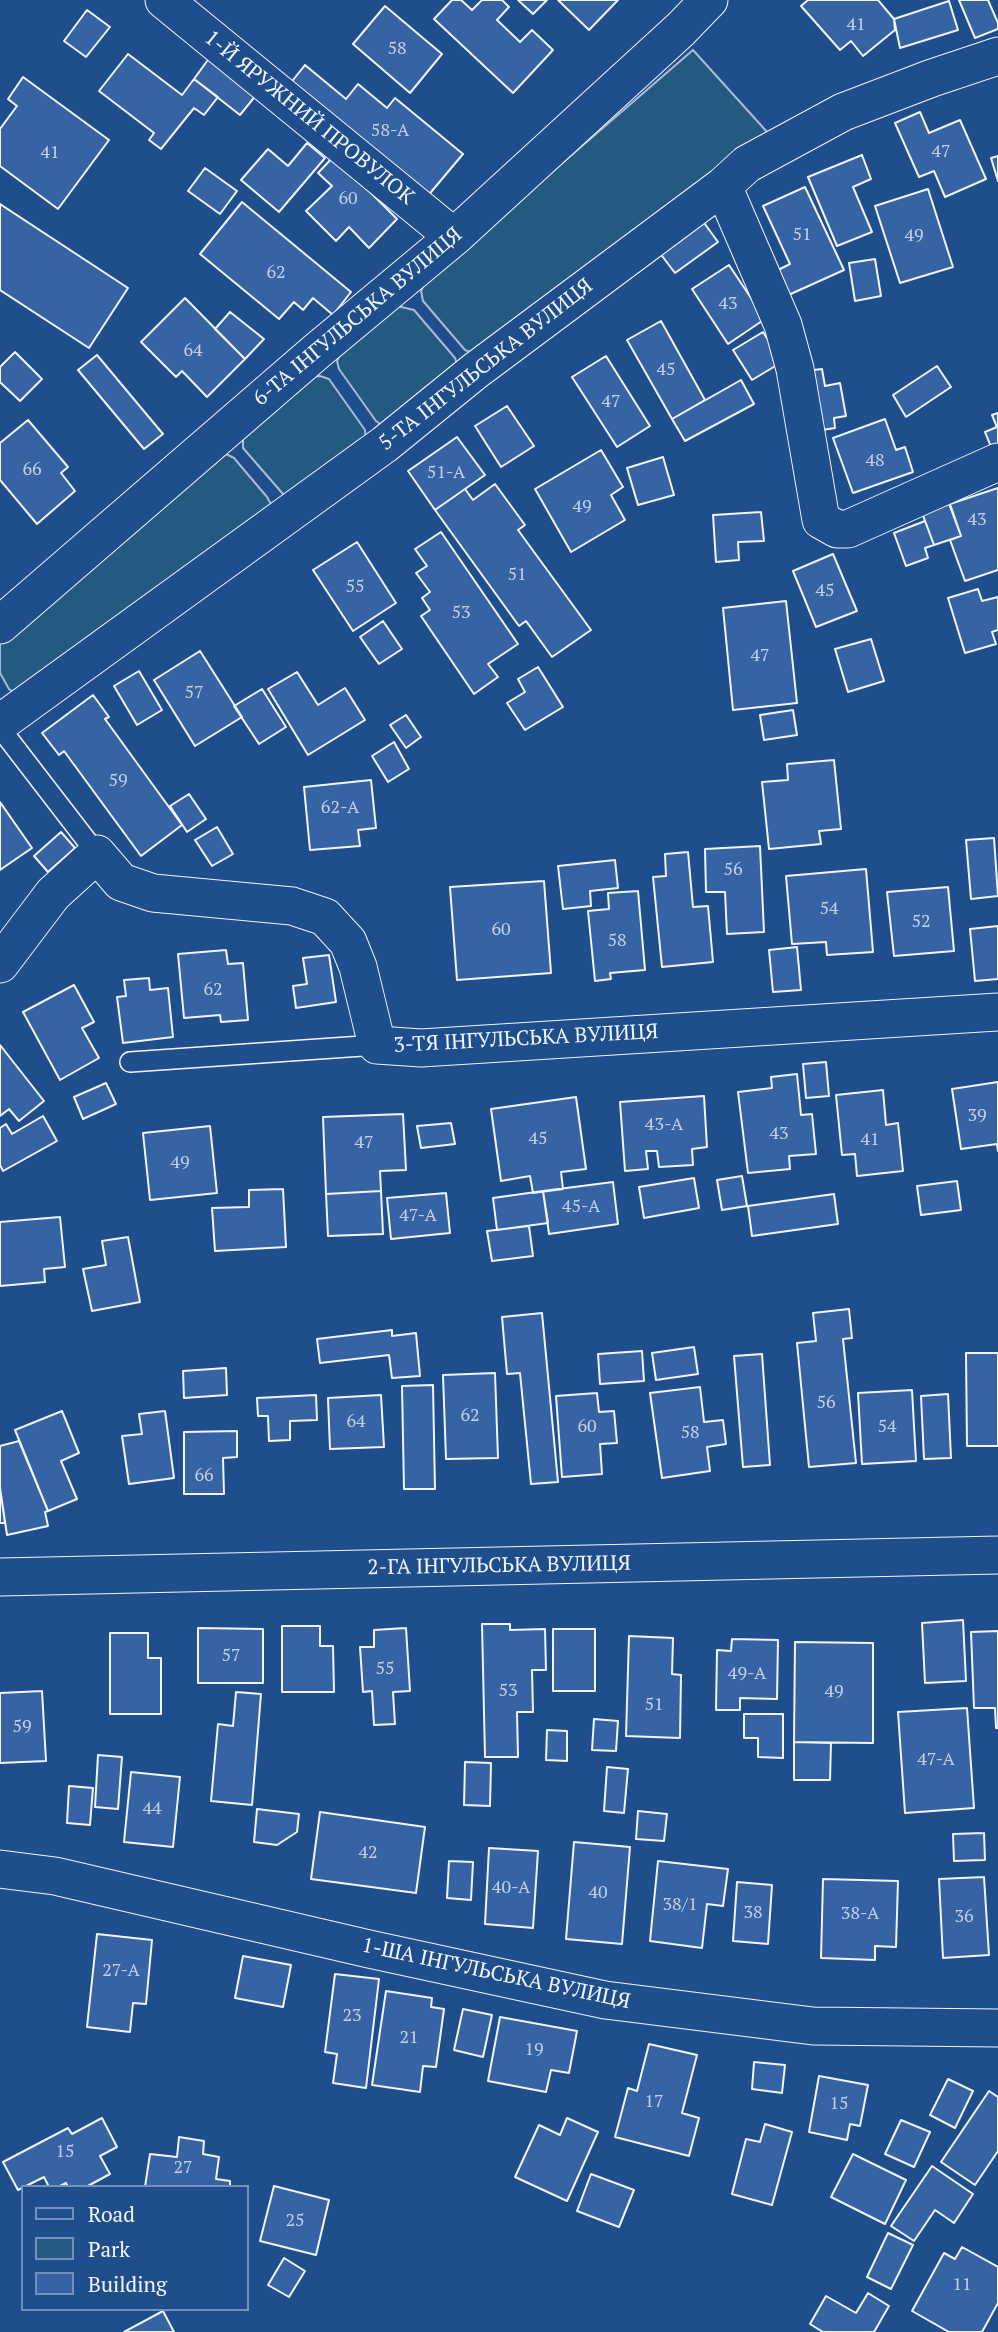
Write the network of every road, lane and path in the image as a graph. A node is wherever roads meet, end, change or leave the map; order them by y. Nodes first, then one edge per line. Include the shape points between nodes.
1 (164, 0) edge
2 (709, 0) edge
3 (998, 57) edge
4 (723, 186) junction
5 (454, 237) junction
6 (998, 462) edge
7 (0, 625) edge
8 (0, 723) edge
9 (0, 728) edge
10 (97, 854) junction
11 (0, 964) edge
12 (998, 1012) edge
13 (377, 1045) junction
14 (130, 1062) dead end
15 (998, 1555) edge
16 (0, 1577) edge
17 (0, 1869) edge
18 (998, 2028) edge

1 - 5 street, 1-Й ЯРУЖНИЙ ПРОВУЛОК
2 - 5 street, 6-ТА ІНГУЛЬСЬКА ВУЛИЦЯ
3 - 4 street, 5-ТА ІНГУЛЬСЬКА ВУЛИЦЯ via 843,112 747,164
4 - 6 street via 783,325 821,520 848,529
4 - 8 street, 5-ТА ІНГУЛЬСЬКА ВУЛИЦЯ via 385,444
5 - 7 street, 6-ТА ІНГУЛЬСЬКА ВУЛИЦЯ
9 - 10 lane
10 - 11 street via 53,894
10 - 13 street, 3-ТЯ ІНГУЛЬСЬКА ВУЛИЦЯ via 121,882 152,893 292,906 325,917 348,942
12 - 13 street, 3-ТЯ ІНГУЛЬСЬКА ВУЛИЦЯ via 435,1047
13 - 14 lane
15 - 16 street, 2-ГА ІНГУЛЬСЬКА ВУЛИЦЯ
17 - 18 street, 1-ША ІНГУЛЬСЬКА ВУЛИЦЯ via 55,1876 605,2000 813,2026

